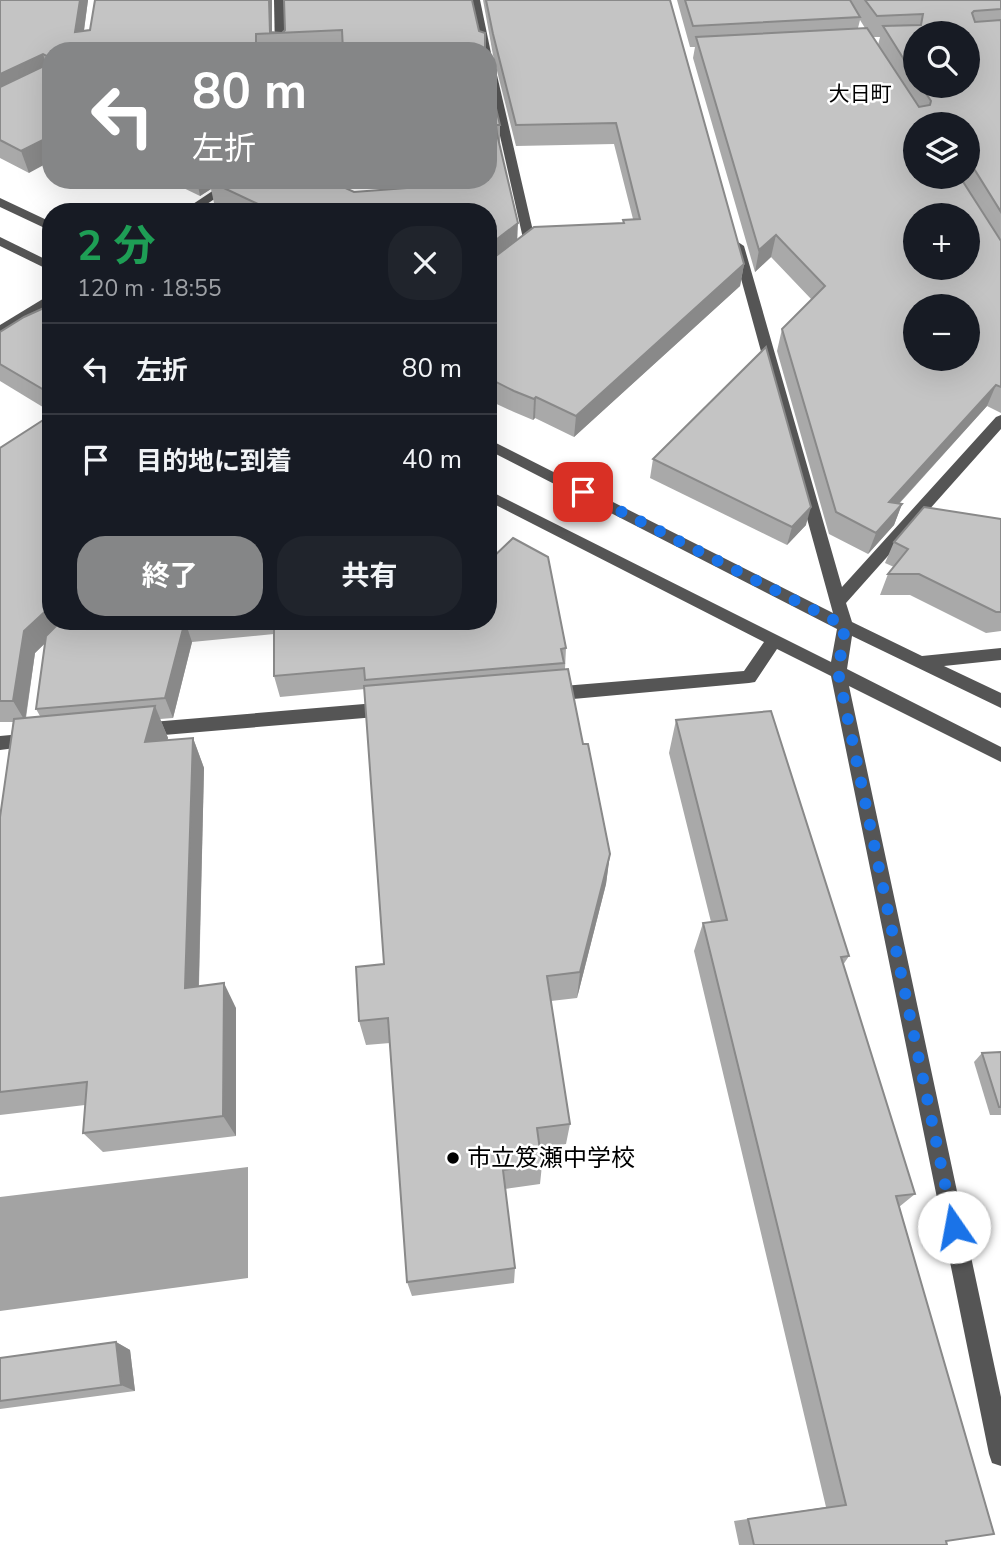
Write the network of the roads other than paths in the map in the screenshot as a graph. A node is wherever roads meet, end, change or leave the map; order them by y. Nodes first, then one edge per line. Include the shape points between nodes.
1 (279, 0) edge
2 (475, 0) edge
3 (280, 42) edge
4 (484, 42) edge
5 (497, 98) edge
6 (223, 189) edge
7 (0, 202) edge
8 (201, 203) edge
9 (42, 223) edge
10 (735, 237) edge
11 (0, 241) edge
12 (42, 262) edge
13 (497, 271) edge
14 (42, 304) edge
15 (0, 331) edge
16 (1001, 420) edge
17 (497, 449) edge
18 (497, 500) edge
19 (839, 601) junction
20 (845, 626) junction
21 (774, 641) junction
22 (1001, 654) edge
23 (920, 662) junction
24 (838, 672) junction
25 (529, 696) edge
26 (1001, 701) edge
27 (405, 707) edge
28 (117, 732) edge
29 (39, 735) edge
30 (0, 743) edge
31 (1001, 755) edge
32 (997, 1416) edge
33 (1001, 1454) edge

1 - 3 street
2 - 4 street
5 - 13 street via 530,244
6 - 8 street
7 - 9 street
10 - 19 street
11 - 12 street
14 - 15 street
16 - 19 street
17 - 20 street
18 - 21 street
19 - 20 street
20 - 23 street
20 - 24 street
21 - 24 street
21 - 25 street via 749,677
22 - 23 street
23 - 26 street
24 - 31 street
24 - 32 street
27 - 28 street
29 - 30 street
32 - 33 street

